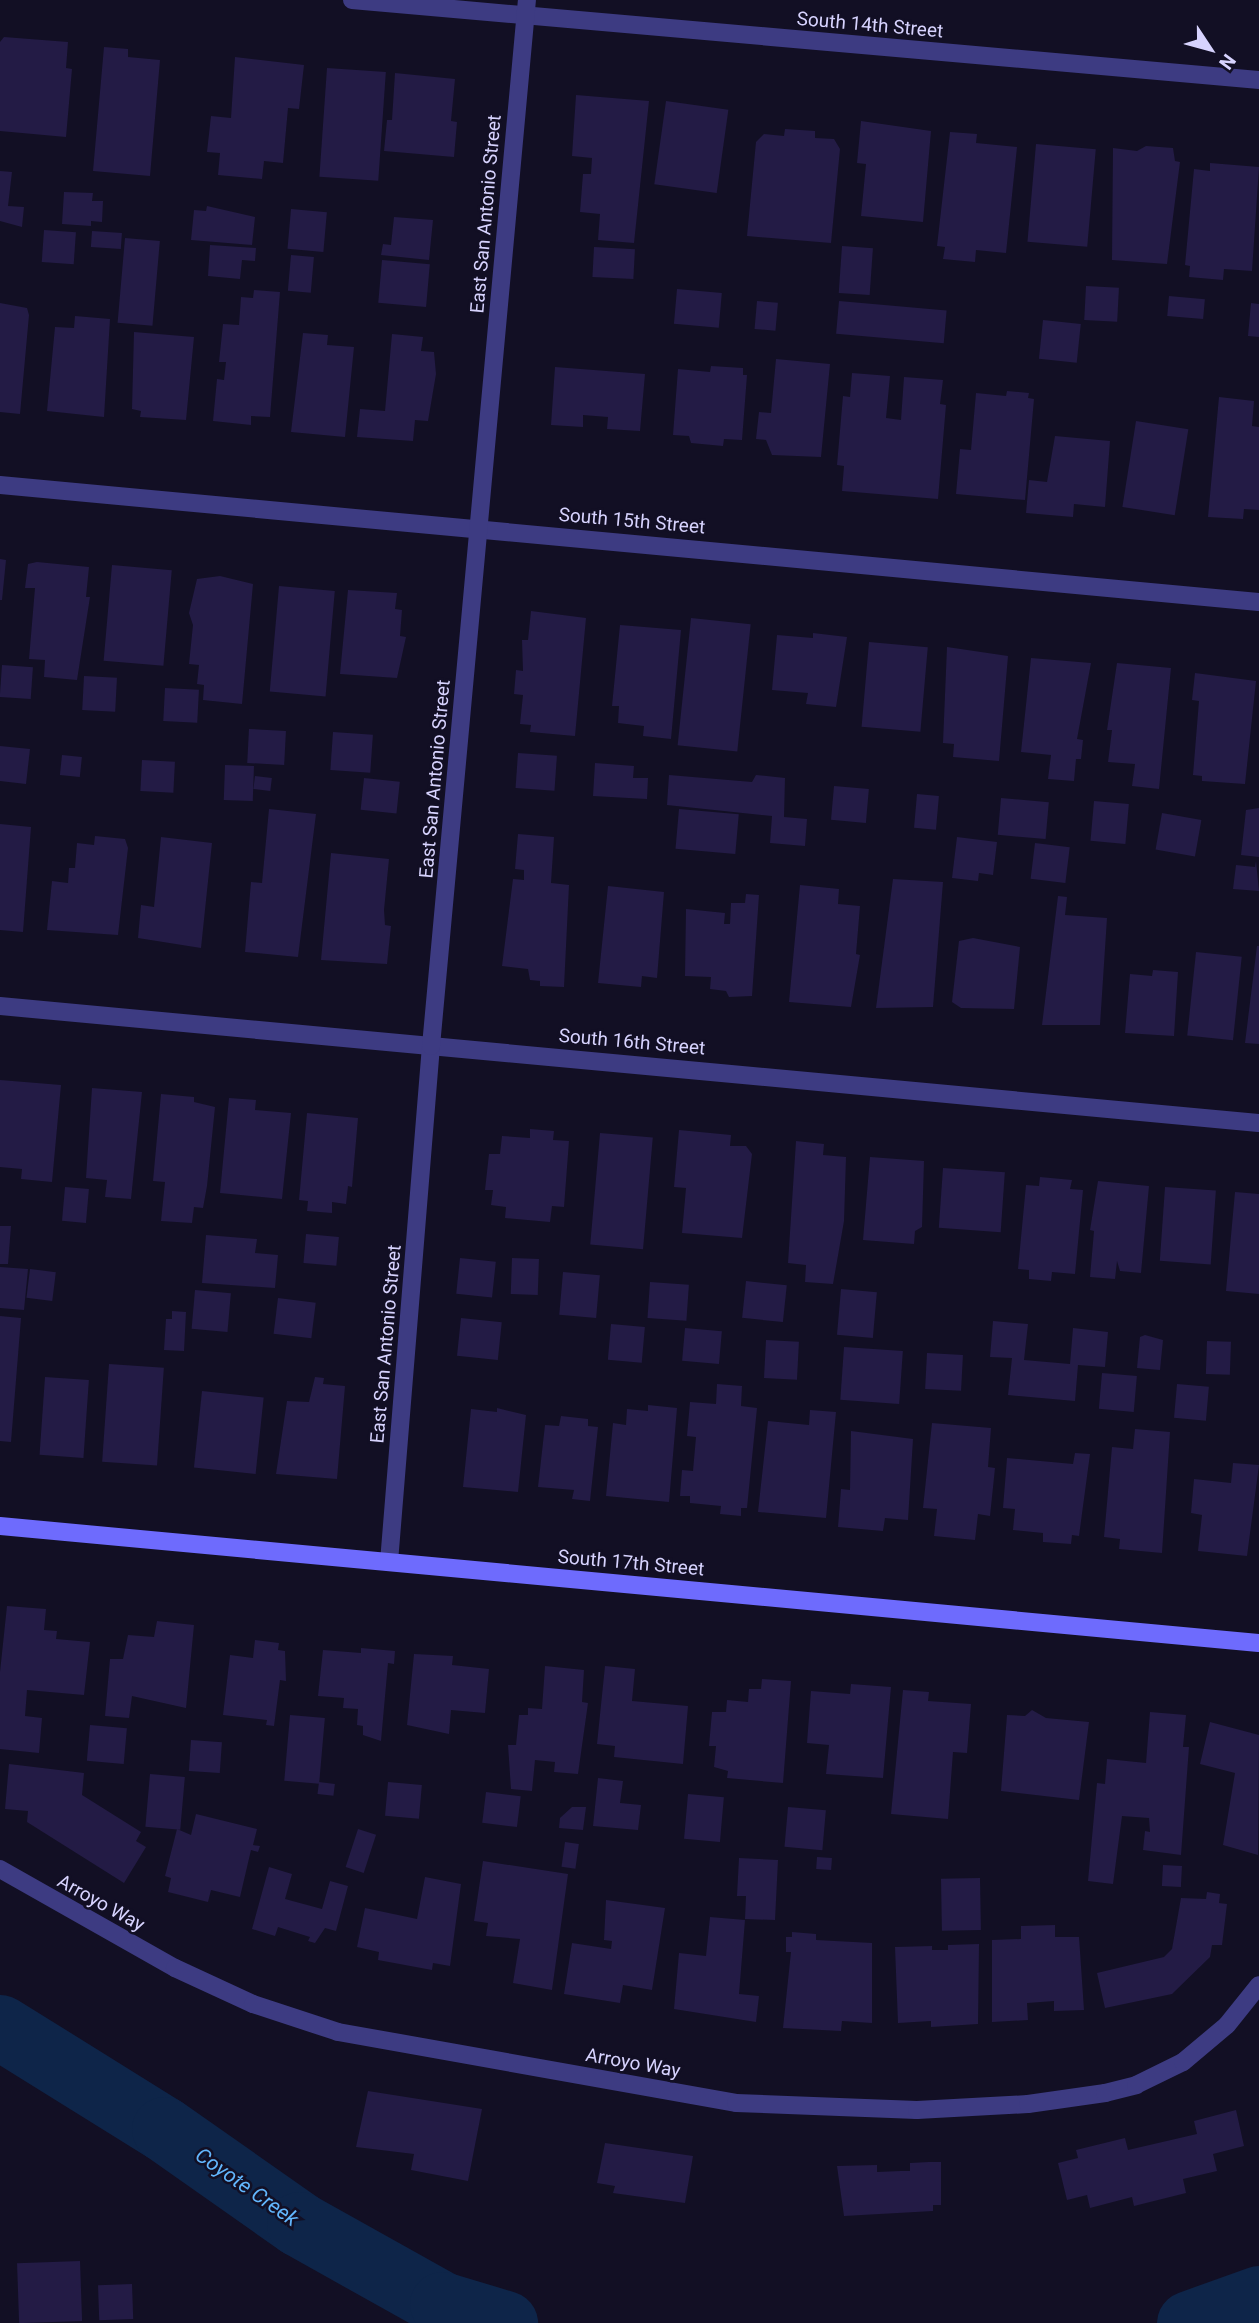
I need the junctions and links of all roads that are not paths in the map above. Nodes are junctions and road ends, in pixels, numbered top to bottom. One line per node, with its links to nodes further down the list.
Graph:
1 (352, 0): 2 (street, South 14th Street)
2 (526, 8): 3 (street, South 14th Street); 5 (street, East San Antonio Street)
3 (1259, 80)
4 (0, 485): 5 (street, South 15th Street)
5 (479, 528): 6 (street, South 15th Street); 8 (street, East San Antonio Street)
6 (1259, 602)
7 (0, 1006): 8 (street, South 16th Street)
8 (431, 1045): 9 (street, South 16th Street); 11 (street, East San Antonio Street)
9 (1259, 1123)
10 (0, 1525): 11 (street, South 17th Street)
11 (389, 1562): 12 (street, South 17th Street)
12 (1259, 1643)
13 (0, 1869): 14 (street, Arroyo Way)
14 (1259, 1985)

